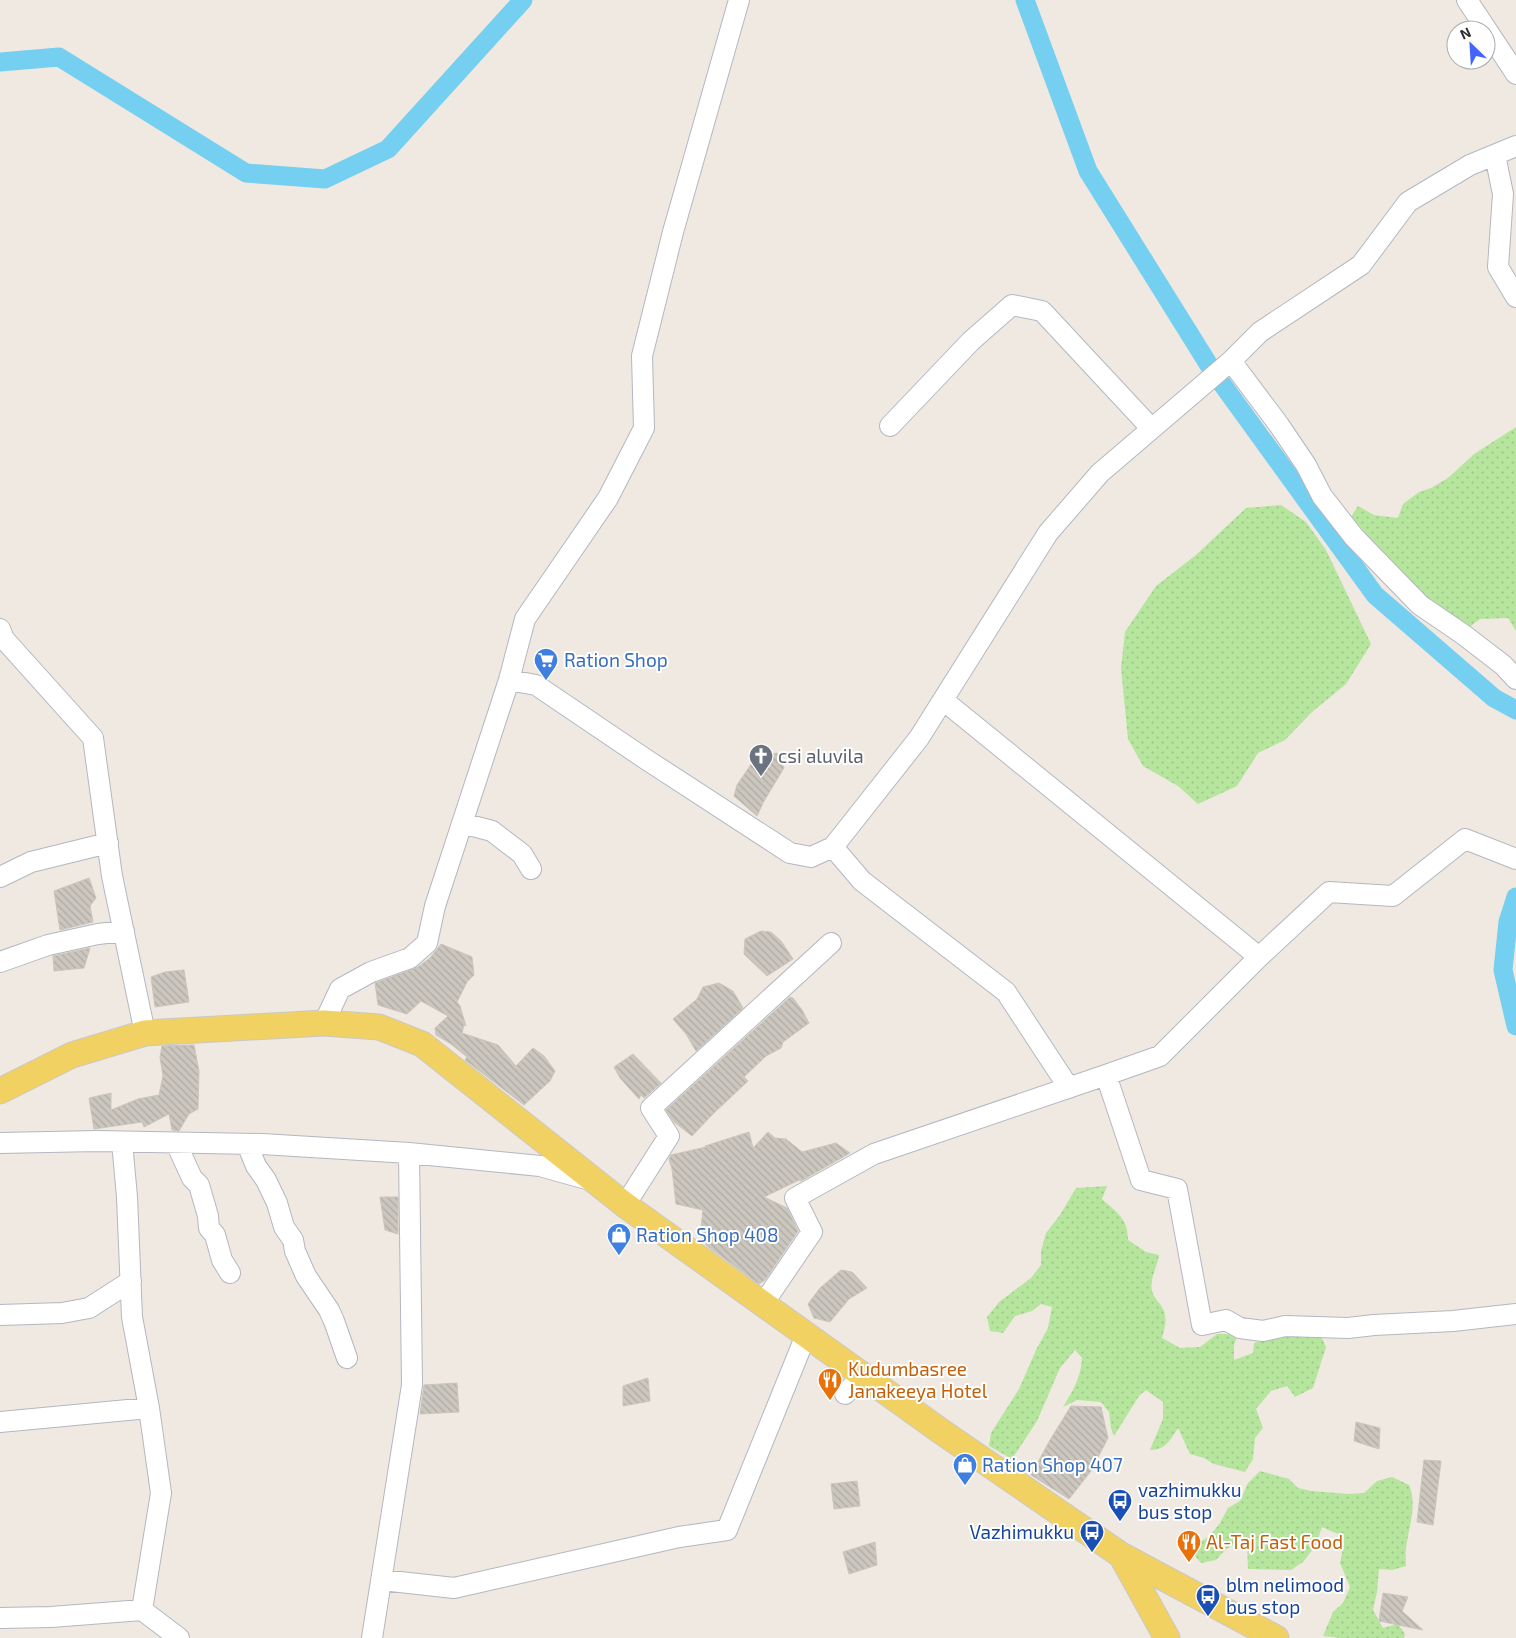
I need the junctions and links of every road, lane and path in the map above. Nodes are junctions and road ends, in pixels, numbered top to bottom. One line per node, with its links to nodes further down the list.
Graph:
1 (739, 0): 12 (street)
2 (1467, 0): 3 (street)
3 (1516, 74)
4 (1516, 146): 5 (street)
5 (1495, 155): 6 (street); 7 (street)
6 (1516, 297)
7 (1231, 361): 9 (street); 11 (street)
8 (890, 426): 9 (street)
9 (1151, 428): 13 (street)
10 (1, 636): 15 (street)
11 (1516, 679)
12 (509, 680): 14 (street); 16 (street)
13 (943, 700): 16 (street); 22 (street)
14 (462, 823): 18 (street); 24 (street)
15 (108, 843): 19 (street); 20 (street)
16 (833, 847): 27 (street)
17 (1508, 856): 22 (street)
18 (531, 869)
19 (0, 877)
20 (124, 931): 23 (street); 25 (street)
21 (831, 943): 35 (street)
22 (1260, 957): 26 (street)
23 (0, 962)
24 (324, 1023): 25 (main road); 34 (main road)
25 (145, 1033): 28 (main road)
26 (1106, 1075): 27 (street); 39 (street)
27 (1069, 1088): 38 (street)
28 (0, 1091)
29 (122, 1142): 30 (street); 31 (street); 37 (street)
30 (176, 1142): 32 (street); 36 (street)
31 (0, 1143)
32 (247, 1144): 33 (street); 42 (street)
33 (409, 1153): 34 (street); 48 (street)
34 (593, 1181): 35 (main road)
35 (625, 1205): 38 (main road)
36 (230, 1273)
37 (131, 1282): 40 (street); 45 (street)
38 (763, 1304): 41 (main road)
39 (1516, 1314)
40 (0, 1315)
41 (806, 1335): 43 (main road); 48 (street)
42 (347, 1358)
43 (863, 1375): 44 (street); 47 (main road)
44 (845, 1394)
45 (149, 1408): 46 (street); 49 (street)
46 (0, 1422)
47 (1121, 1555): 53 (main road); 54 (main road)
48 (382, 1580): 52 (street)
49 (142, 1610): 50 (street); 51 (street)
50 (0, 1618)
51 (179, 1638)
52 (372, 1638)
53 (1167, 1638)
54 (1276, 1638)

